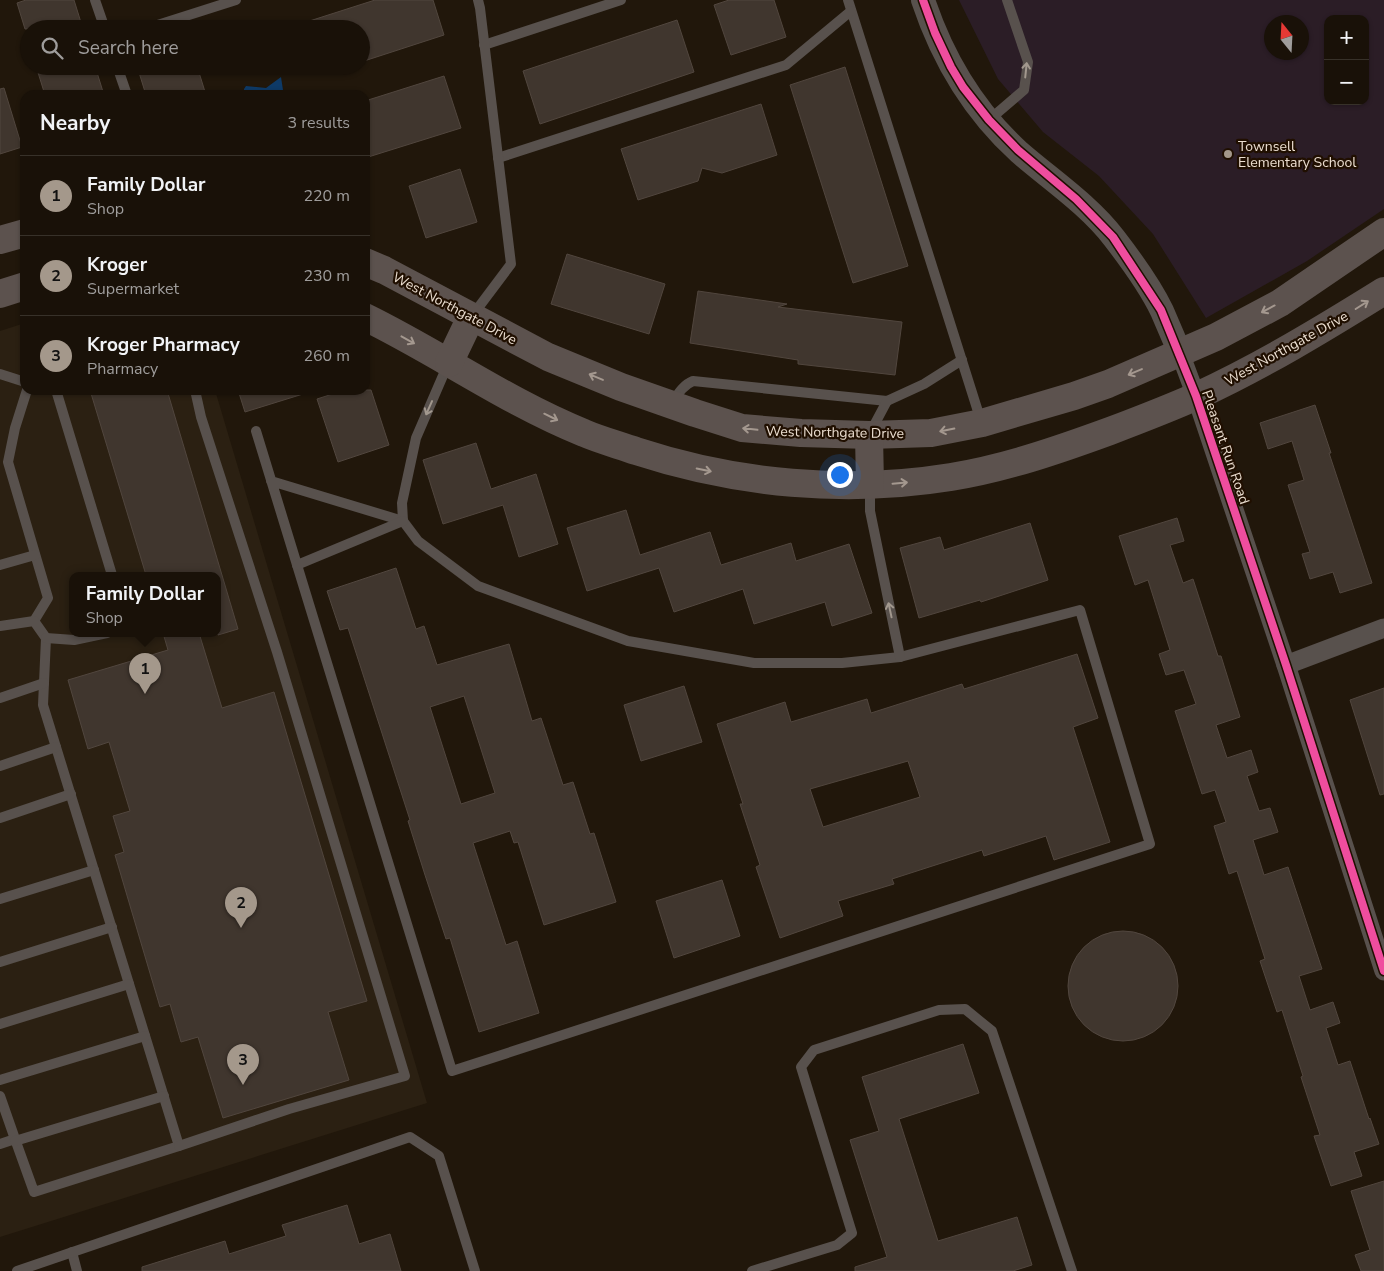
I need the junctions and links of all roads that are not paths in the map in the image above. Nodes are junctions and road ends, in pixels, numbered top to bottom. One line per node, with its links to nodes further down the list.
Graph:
1 (95, 0): 9 (lane)
2 (236, 0): 10 (lane)
3 (478, 0): 11 (lane)
4 (621, 0): 11 (lane)
5 (848, 0): 8 (lane)
6 (923, 0): 14 (street, Pleasant Run Road)
7 (1007, 0): 14 (lane, one-way to 7)
8 (852, 11): 15 (lane); 26 (lane)
9 (102, 20)
10 (173, 20)
11 (484, 45): 15 (lane)
12 (120, 75): 13 (lane)
13 (125, 90)
14 (989, 120): 25 (street, Pleasant Run Road)
15 (498, 158): 23 (lane)
16 (1384, 232): 25 (main road, West Northgate Drive, one-way to 25)
17 (20, 234): 18 (main road)
18 (0, 240)
19 (370, 264): 23 (main road, West Northgate Drive)
20 (20, 288): 22 (main road)
21 (1384, 291): 33 (main road, West Northgate Drive, one-way to 21)
22 (0, 294)
23 (472, 317): 27 (main road); 35 (main road, West Northgate Drive, one-way to 23)
24 (370, 320): 27 (main road, West Northgate Drive, one-way to 27)
25 (1180, 353): 33 (street, Pleasant Run Road); 36 (main road, West Northgate Drive, one-way to 36)
26 (962, 360): 34 (lane); 36 (lane)
27 (449, 364): 40 (main road, West Northgate Drive, one-way to 40); 41 (lane, one-way to 41)
28 (0, 374): 29 (lane)
29 (20, 380)
30 (25, 395): 42 (lane)
31 (58, 395): 45 (lane)
32 (196, 395): 72 (lane)
33 (1196, 396): 40 (main road, West Northgate Drive, one-way to 33); 52 (street, Pleasant Run Road)
34 (887, 401): 35 (lane); 38 (lane)
35 (671, 405): 38 (main road, West Northgate Drive, one-way to 35)
36 (982, 423): 38 (main road, West Northgate Drive, one-way to 38)
37 (256, 431): 39 (lane)
38 (869, 435): 40 (main road)
39 (271, 480): 41 (lane); 43 (lane)
40 (870, 485): 51 (lane, one-way to 40)
41 (403, 521): 43 (lane); 51 (lane)
42 (35, 555): 44 (lane); 46 (lane)
43 (297, 565): 51 (lane)
44 (0, 566)
45 (111, 572)
46 (34, 621): 47 (lane); 50 (lane)
47 (0, 626)
48 (1384, 628): 52 (street)
49 (88, 637): 50 (lane)
50 (46, 638): 53 (lane)
51 (900, 657)
52 (1286, 665): 63 (street, Pleasant Run Road)
53 (44, 683): 54 (lane); 55 (lane)
54 (0, 698)
55 (56, 748): 56 (lane); 57 (lane)
56 (0, 766)
57 (70, 794): 58 (lane); 59 (lane)
58 (0, 818)
59 (94, 870): 60 (lane); 61 (lane)
60 (0, 899)
61 (112, 928): 62 (lane); 64 (lane)
62 (0, 962)
63 (1384, 971)
64 (129, 984): 65 (lane); 66 (lane)
65 (0, 1024)
66 (145, 1036): 67 (lane); 69 (lane)
67 (0, 1080)
68 (0, 1096): 70 (lane)
69 (164, 1096): 70 (lane); 72 (lane)
70 (15, 1140): 71 (lane); 72 (lane)
71 (0, 1144)
72 (179, 1146)
73 (72, 1252): 74 (lane); 75 (lane); 76 (lane)
74 (17, 1271)
75 (77, 1271)
76 (475, 1271)
77 (752, 1271): 78 (lane)
78 (1072, 1271)

